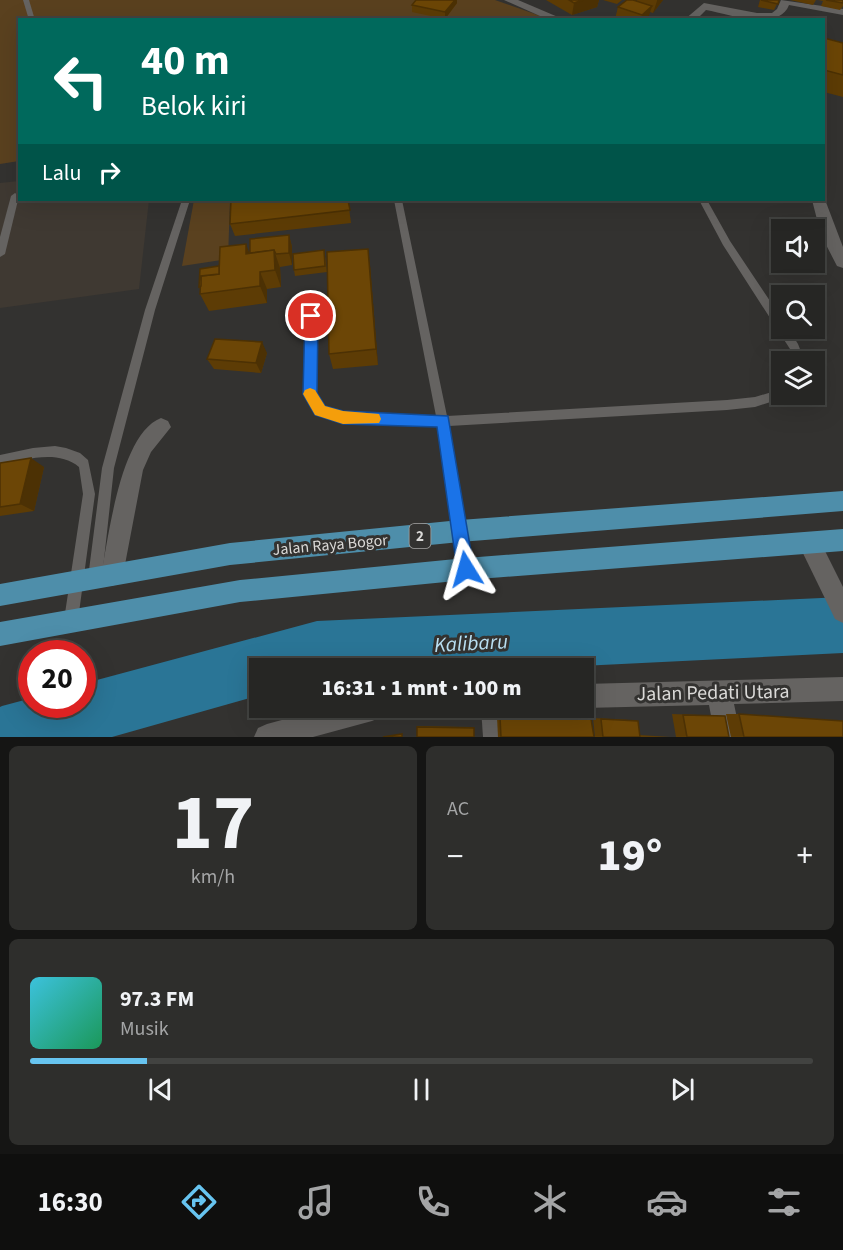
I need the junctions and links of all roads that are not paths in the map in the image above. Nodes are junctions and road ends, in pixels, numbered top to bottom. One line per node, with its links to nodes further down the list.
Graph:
1 (26, 0): 5 (lane)
2 (509, 0): 6 (street)
3 (787, 1): 4 (street); 7 (street)
4 (843, 12)
5 (31, 18)
6 (555, 18)
7 (691, 18)
8 (15, 196): 13 (lane)
9 (186, 201): 26 (lane)
10 (398, 201): 18 (lane)
11 (704, 201): 16 (lane)
12 (819, 201): 14 (street)
13 (0, 254)
14 (843, 262)
15 (312, 297): 18 (lane)
16 (771, 311)
17 (771, 397): 18 (lane)
18 (443, 420): 22 (lane)
19 (161, 427): 26 (street)
20 (0, 460): 26 (lane)
21 (843, 501): 22 (highway, Jalan Raya Bogor / 2)
22 (460, 531): 25 (lane); 26 (highway, Jalan Raya Bogor / 2)
23 (843, 540): 24 (highway, 2)
24 (809, 543): 25 (highway, 2); 28 (street)
25 (466, 569): 29 (highway, 2)
26 (95, 578): 27 (highway, Jalan Raya Bogor / 2); 29 (lane)
27 (0, 595)
28 (843, 611)
29 (71, 620): 30 (highway, 2)
30 (0, 634)
31 (843, 689): 32 (street, Jalan Pedati Utara)
32 (719, 693): 33 (street, Jalan Pedati Utara); 38 (street)
33 (594, 696)
34 (336, 718): 36 (street)
35 (495, 718): 37 (street)
36 (267, 737)
37 (496, 737)
38 (728, 737)

